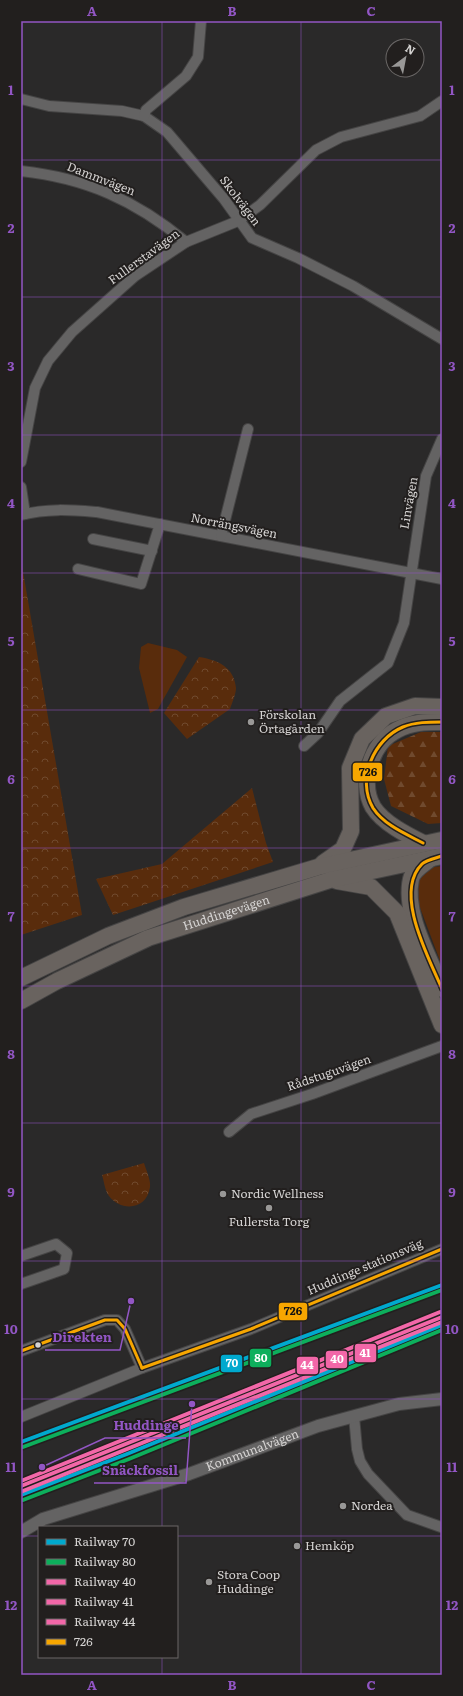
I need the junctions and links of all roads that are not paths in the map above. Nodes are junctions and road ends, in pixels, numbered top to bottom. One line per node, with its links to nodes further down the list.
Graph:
1 (202, 21): 4 (street)
2 (21, 99): 4 (street, Skolvägen)
3 (442, 101): 6 (street, Fullerstavägen)
4 (144, 116): 6 (street, Skolvägen)
5 (21, 171): 7 (street, Dammvägen)
6 (238, 221): 7 (street, Fullerstavägen); 8 (street, Skolvägen)
7 (186, 242): 11 (street, Fullerstavägen)
8 (442, 339)
9 (248, 429): 15 (street)
10 (442, 439): 19 (street, Linvägen)
11 (21, 462)
12 (21, 487): 13 (street)
13 (23, 514): 14 (street, Norrängsvägen)
14 (160, 524): 15 (street, Norrängsvägen); 17 (street)
15 (221, 536): 19 (street, Norrängsvägen)
16 (94, 538): 17 (street)
17 (152, 551): 18 (street)
18 (78, 569)
19 (410, 573): 20 (street, Norrängsvägen); 23 (street, Linvägen)
20 (442, 579)
21 (442, 707): 27 (main road)
22 (442, 722): 25 (main road)
23 (304, 746)
24 (442, 840): 25 (main road, Huddingevägen)
25 (423, 843): 27 (main road, Huddingevägen)
26 (437, 857): 28 (main road, Huddingevägen); 30 (main road)
27 (318, 867): 29 (main road, Huddingevägen)
28 (330, 880): 31 (main road, Huddingevägen); 32 (main road)
29 (21, 978)
30 (440, 982)
31 (21, 1001)
32 (442, 1025)
33 (442, 1046): 34 (street, Rådstuguvägen)
34 (229, 1132)
35 (442, 1249): 39 (street, Huddinge stationsväg)
36 (21, 1256): 37 (street)
37 (21, 1284)
38 (21, 1351): 39 (street)
39 (142, 1368): 42 (street, Huddinge stationsväg)
40 (442, 1399): 41 (street, Kommunalvägen)
41 (354, 1416): 43 (street); 44 (street, Kommunalvägen)
42 (21, 1417)
43 (441, 1527)
44 (21, 1532)

